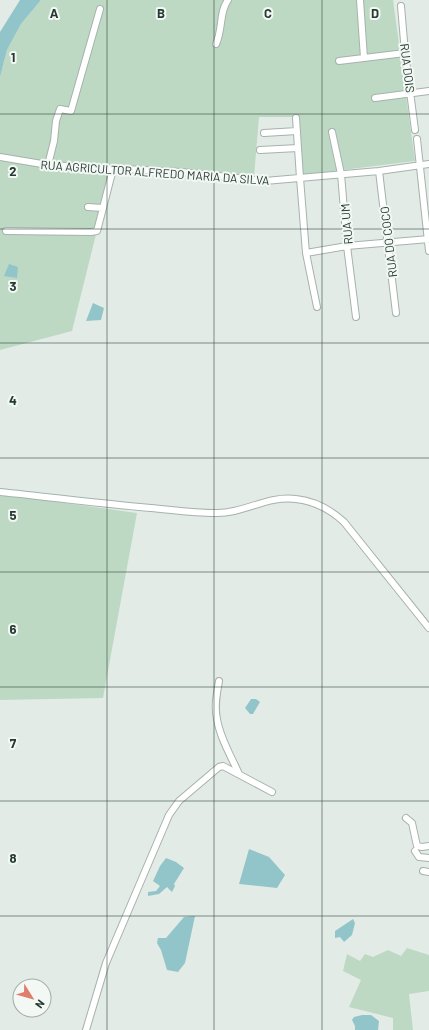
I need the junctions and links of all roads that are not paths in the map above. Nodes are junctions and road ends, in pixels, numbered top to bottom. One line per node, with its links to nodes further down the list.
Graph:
1 (228, 0): 5 (street)
2 (360, 0): 7 (street)
3 (402, 6): 6 (street, RUA DOIS)
4 (100, 9): 22 (street)
5 (216, 44)
6 (405, 53): 7 (street); 10 (street, RUA DOIS)
7 (364, 58): 8 (street)
8 (339, 61)
9 (429, 91): 10 (street)
10 (411, 93): 11 (street); 13 (street, RUA DOIS)
11 (375, 98)
12 (296, 118): 14 (street)
13 (415, 130)
14 (297, 131): 16 (street); 18 (street)
15 (332, 132): 26 (street, RUA UM)
16 (264, 133)
17 (416, 139): 23 (street)
18 (298, 148): 19 (street); 27 (street)
19 (260, 150)
20 (0, 157): 22 (street, RUA AGRICULTOR ALFREDO MARIA DA SILVA)
21 (429, 164): 23 (street, RUA AGRICULTOR ALFREDO MARIA DA SILVA)
22 (48, 165): 24 (street, RUA AGRICULTOR ALFREDO MARIA DA SILVA)
23 (419, 166): 25 (street, RUA AGRICULTOR ALFREDO MARIA DA SILVA); 31 (street)
24 (112, 169): 27 (street, RUA AGRICULTOR ALFREDO MARIA DA SILVA); 29 (street)
25 (379, 171): 26 (street, RUA AGRICULTOR ALFREDO MARIA DA SILVA); 32 (street, RUA DO COCO)
26 (341, 174): 27 (street, RUA AGRICULTOR ALFREDO MARIA DA SILVA); 33 (street, RUA UM)
27 (300, 178): 35 (street)
28 (88, 207): 29 (street)
29 (103, 208): 30 (street)
30 (6, 231)
31 (428, 239): 32 (street); 34 (street)
32 (388, 243): 33 (street); 37 (street, RUA DO COCO)
33 (347, 246): 35 (street); 38 (street, RUA UM)
34 (429, 251)
35 (306, 253): 36 (street)
36 (317, 307)
37 (396, 313)
38 (356, 317)
39 (0, 492): 40 (street)
40 (429, 628)
41 (219, 681): 42 (street)
42 (239, 774): 43 (street); 48 (street)
43 (272, 792)
44 (406, 818): 45 (street)
45 (429, 846)
46 (415, 851): 47 (street)
47 (429, 858)
48 (86, 1030)

